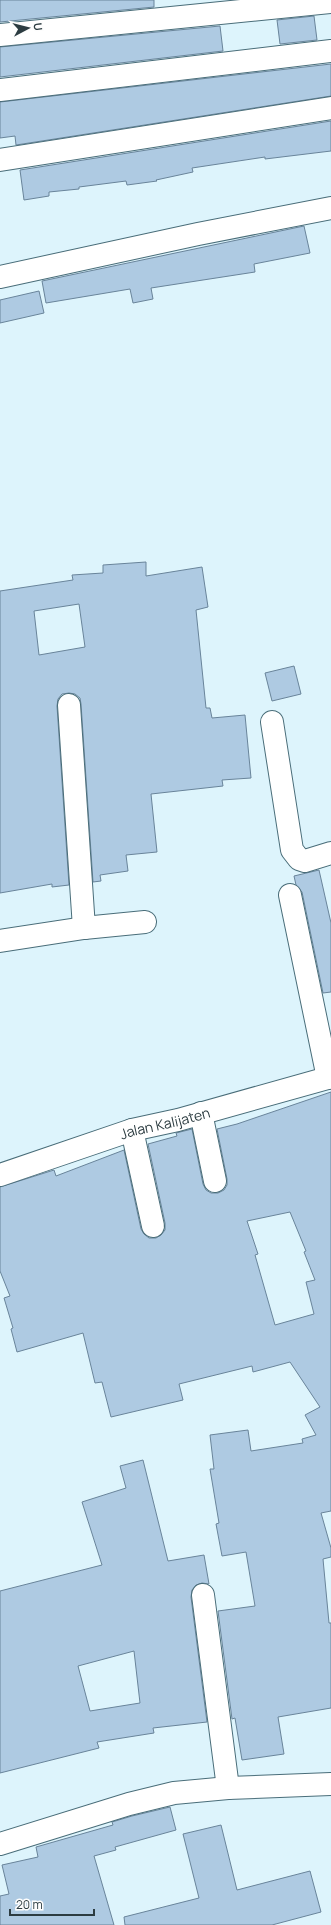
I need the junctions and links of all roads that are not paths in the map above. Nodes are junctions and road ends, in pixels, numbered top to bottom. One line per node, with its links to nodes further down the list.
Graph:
1 (331, 2): 2 (street)
2 (0, 35)
3 (331, 51): 4 (street)
4 (0, 90)
5 (331, 108): 6 (street)
6 (0, 160)
7 (331, 208): 8 (street)
8 (0, 277)
9 (70, 705): 14 (street)
10 (272, 722): 11 (street)
11 (331, 853)
12 (290, 895): 16 (street)
13 (145, 922): 14 (street)
14 (84, 928): 15 (street)
15 (0, 941)
16 (330, 1077): 17 (street, Jalan Kalijaten)
17 (201, 1113): 18 (street, Jalan Kalijaten); 20 (street)
18 (132, 1130): 19 (street, Jalan Kalijaten); 21 (street)
19 (0, 1175)
20 (215, 1182)
21 (153, 1226)
22 (203, 1595): 24 (street)
23 (331, 1784): 24 (street)
24 (228, 1788): 25 (street)
25 (0, 1844)

